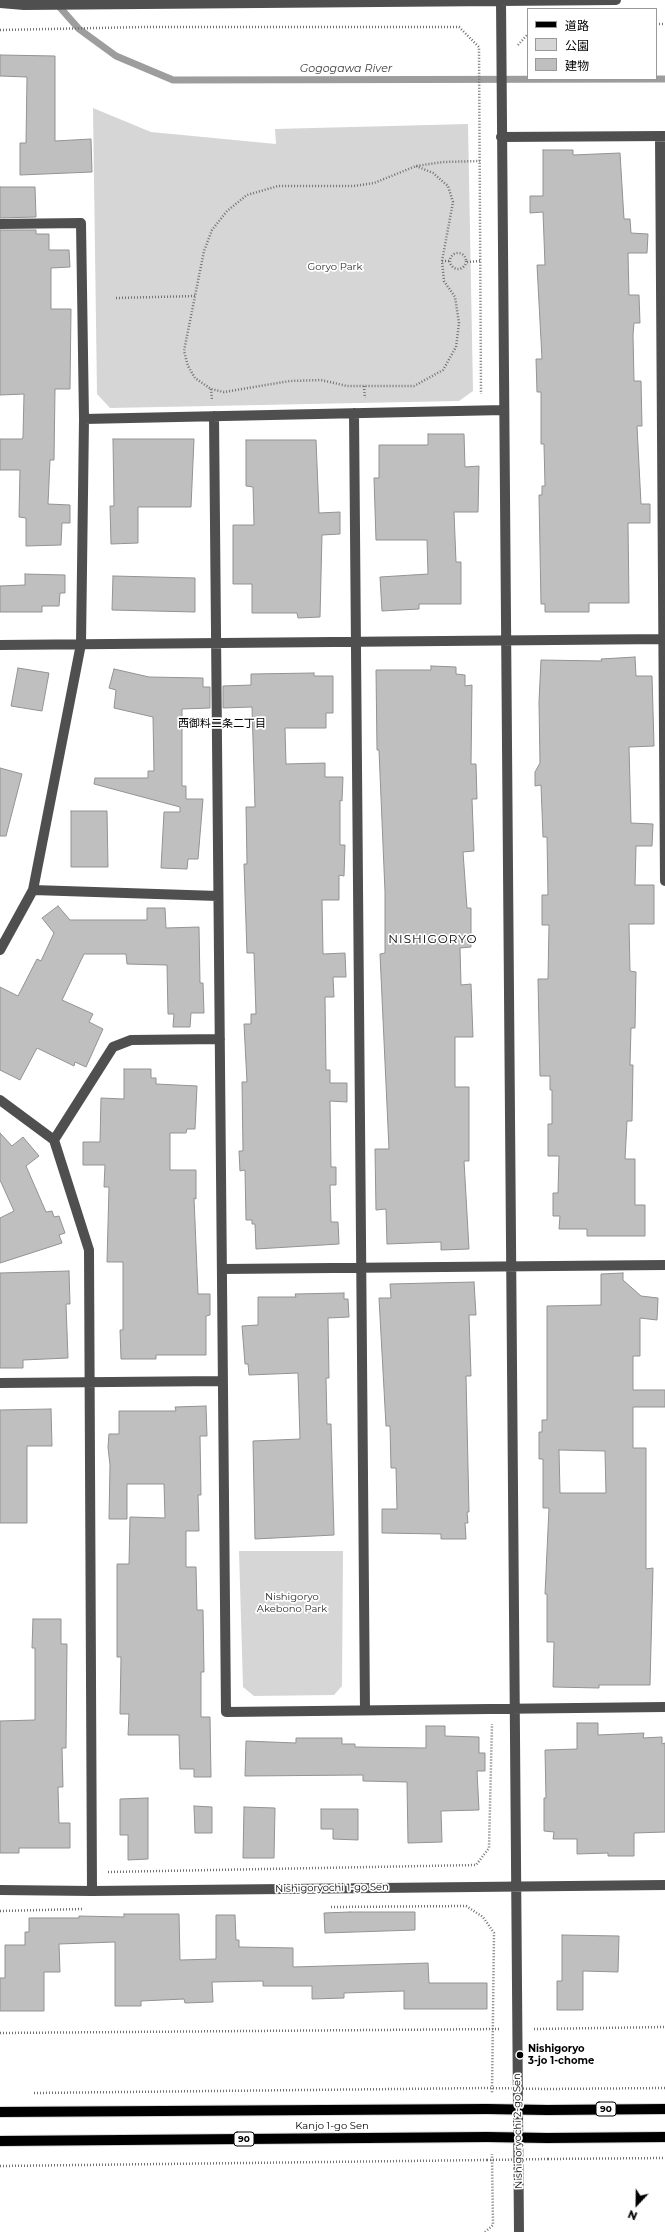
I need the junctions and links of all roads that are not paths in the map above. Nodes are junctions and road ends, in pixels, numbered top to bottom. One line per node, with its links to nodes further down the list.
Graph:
1 (500, 0): 2 (street); 3 (street); 5 (street, Nishigoryochi 2-go Sen)
2 (616, 0)
3 (0, 3)
4 (662, 136): 5 (street); 11 (street)
5 (501, 137): 7 (street, Nishigoryochi 2-go Sen)
6 (0, 224): 10 (street)
7 (504, 410): 8 (street); 12 (street, Nishigoryochi 2-go Sen)
8 (354, 413): 9 (street); 13 (street)
9 (214, 416): 10 (street); 14 (street)
10 (84, 419): 15 (street)
11 (664, 639): 12 (street); 17 (street)
12 (505, 640): 13 (street); 25 (street, Nishigoryochi 2-go Sen)
13 (356, 641): 14 (street); 26 (street)
14 (216, 642): 15 (street); 19 (street)
15 (81, 644): 16 (street); 18 (street)
16 (0, 645)
17 (665, 881)
18 (33, 890): 19 (street); 20 (street)
19 (218, 896): 21 (street)
20 (0, 950)
21 (220, 1039): 23 (street); 27 (street)
22 (0, 1100): 23 (street)
23 (54, 1140): 30 (street)
24 (665, 1265): 25 (street)
25 (510, 1267): 26 (street); 32 (street, Nishigoryochi 2-go Sen)
26 (362, 1268): 27 (street); 33 (street)
27 (222, 1269): 28 (street)
28 (223, 1381): 30 (street); 33 (street)
29 (0, 1383): 30 (street)
30 (89, 1384): 37 (street)
31 (665, 1707): 32 (street)
32 (514, 1709): 33 (street); 35 (street, Nishigoryochi 2-go Sen)
33 (365, 1710)
34 (665, 1884): 35 (street, Nishigoryochi 1-go Sen)
35 (515, 1885): 37 (street, Nishigoryochi 1-go Sen); 42 (street, Nishigoryochi 2-go Sen)
36 (0, 1890): 37 (street, Nishigoryochi 1-go Sen)
37 (92, 1891)
38 (665, 2108): 39 (main road, Kanjo 1-go Sen / 90, bridge)
39 (0, 2112)
40 (665, 2136): 41 (main road, Kanjo 1-go Sen / 90, bridge)
41 (0, 2141)
42 (519, 2232)

